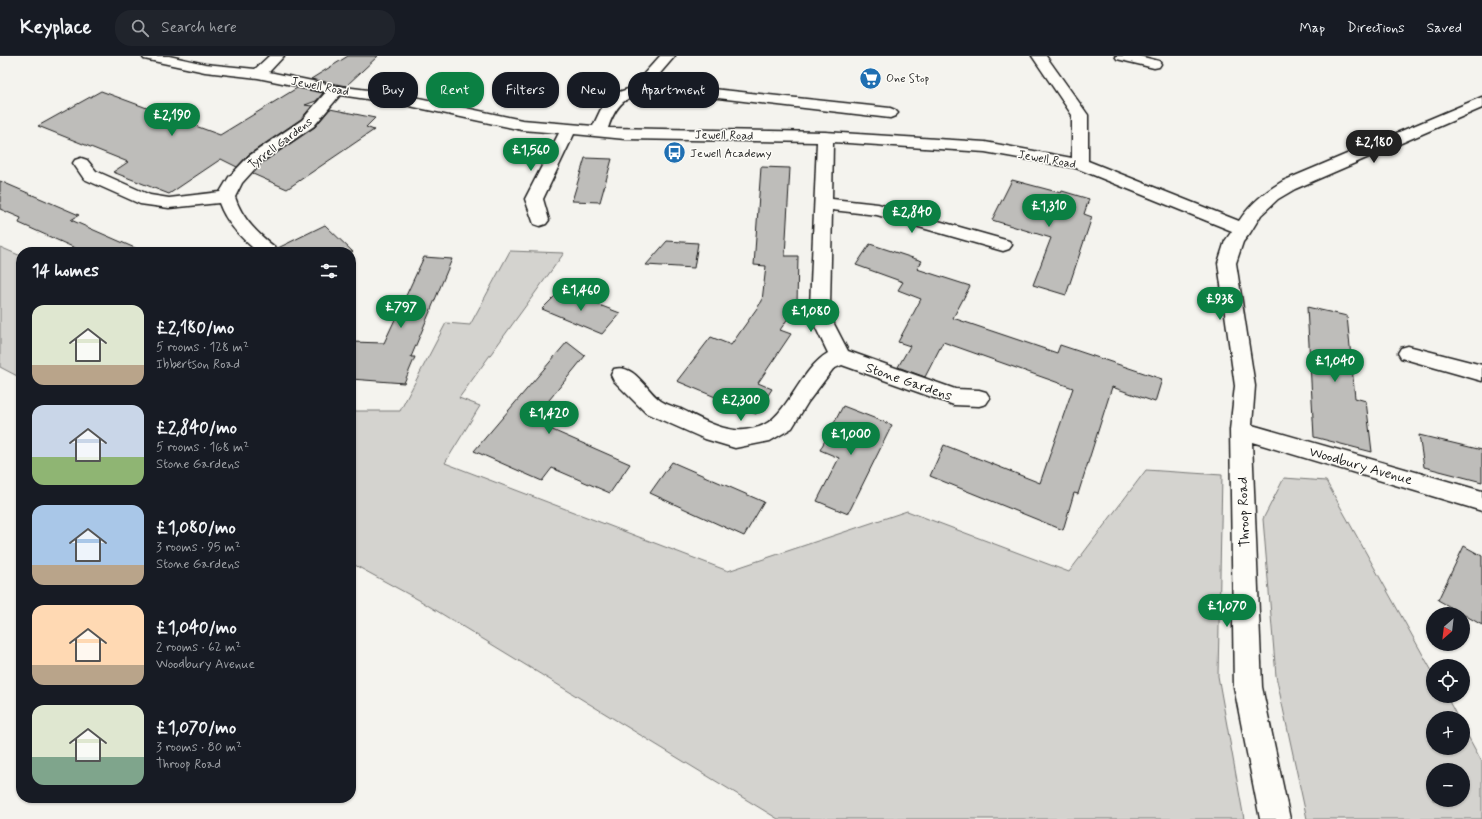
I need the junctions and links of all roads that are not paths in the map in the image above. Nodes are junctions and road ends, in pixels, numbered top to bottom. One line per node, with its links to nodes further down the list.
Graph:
1 (149, 56): 8 (street, Jewell Road)
2 (277, 56): 8 (street)
3 (668, 56): 7 (street)
4 (1039, 56): 18 (street)
5 (1122, 56): 6 (street)
6 (1154, 64)
7 (653, 72)
8 (258, 74): 9 (street, Jewell Road)
9 (336, 90): 14 (street, Jewell Road); 19 (street, Tyrrell Gardens)
10 (628, 93): 15 (street)
11 (719, 94): 13 (street)
12 (1482, 102): 22 (street, Throop Road)
13 (890, 113)
14 (568, 130): 15 (street, Jewell Road); 21 (street)
15 (599, 132): 16 (street, Jewell Road)
16 (825, 137): 18 (street, Jewell Road); 20 (street)
17 (81, 163): 19 (street)
18 (1080, 164): 22 (street, Jewell Road)
19 (226, 197): 24 (street)
20 (824, 204): 23 (street); 26 (street)
21 (540, 220)
22 (1244, 229): 30 (street, Throop Road)
23 (1003, 245)
24 (264, 247)
25 (1408, 353): 27 (street)
26 (840, 356): 28 (street); 29 (street, Stone Gardens)
27 (1482, 373)
28 (622, 375)
29 (979, 398)
30 (1241, 430): 31 (street, Woodbury Avenue); 32 (street, Throop Road)
31 (1482, 501)
32 (1275, 819)

